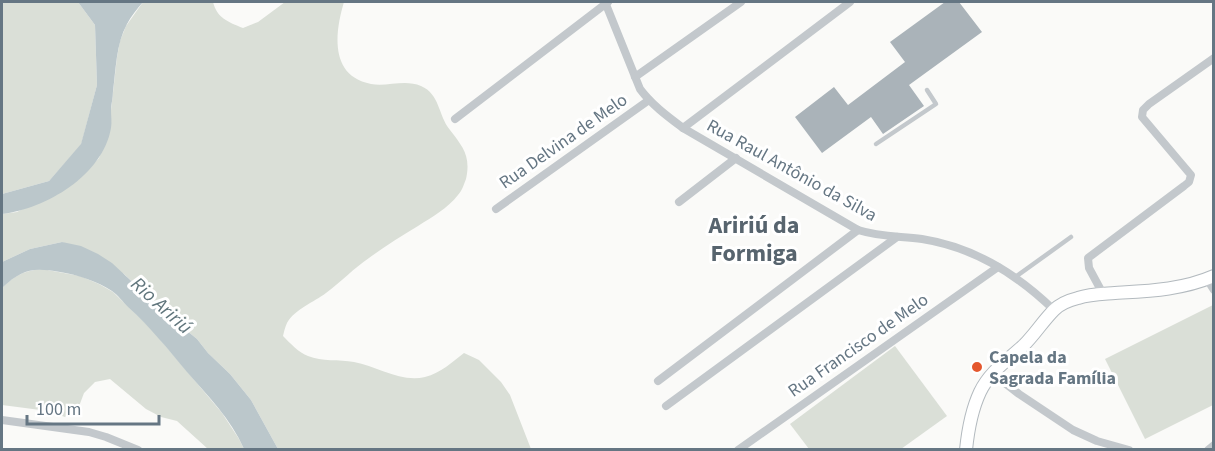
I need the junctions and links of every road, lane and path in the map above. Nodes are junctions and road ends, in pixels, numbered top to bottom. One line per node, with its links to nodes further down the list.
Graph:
1 (606, 2): 5 (street, Rua Raul Antônio da Silva); 8 (street)
2 (741, 2): 5 (street)
3 (850, 2): 9 (street)
4 (1214, 58): 21 (street)
5 (635, 76): 7 (street, Rua Raul Antônio da Silva)
6 (927, 90): 10 (lane)
7 (649, 100): 9 (street, Rua Raul Antônio da Silva); 13 (street, Rua Delvina de Melo)
8 (455, 119)
9 (683, 128): 11 (street, Rua Raul Antônio da Silva)
10 (876, 144)
11 (736, 158): 12 (street); 14 (street, Rua Raul Antônio da Silva)
12 (679, 201)
13 (496, 209)
14 (858, 230): 15 (street, Rua Raul Antônio da Silva); 24 (street)
15 (897, 237): 17 (street, Rua Raul Antônio da Silva); 25 (street)
16 (1071, 237): 19 (lane)
17 (998, 267): 19 (street, Rua Raul Antônio da Silva); 29 (street, Rua Francisco de Melo)
18 (1210, 277): 20 (street); 21 (street)
19 (1014, 278): 22 (street, Rua Raul Antônio da Silva)
20 (1214, 290)
21 (1102, 294): 22 (street)
22 (1054, 310): 23 (street)
23 (992, 373): 30 (street); 31 (street)
24 (658, 381)
25 (666, 406)
26 (2, 420): 28 (street)
27 (1214, 446): 32 (street)
28 (138, 450)
29 (738, 450)
30 (966, 450)
31 (1129, 450)
32 (1208, 450)

